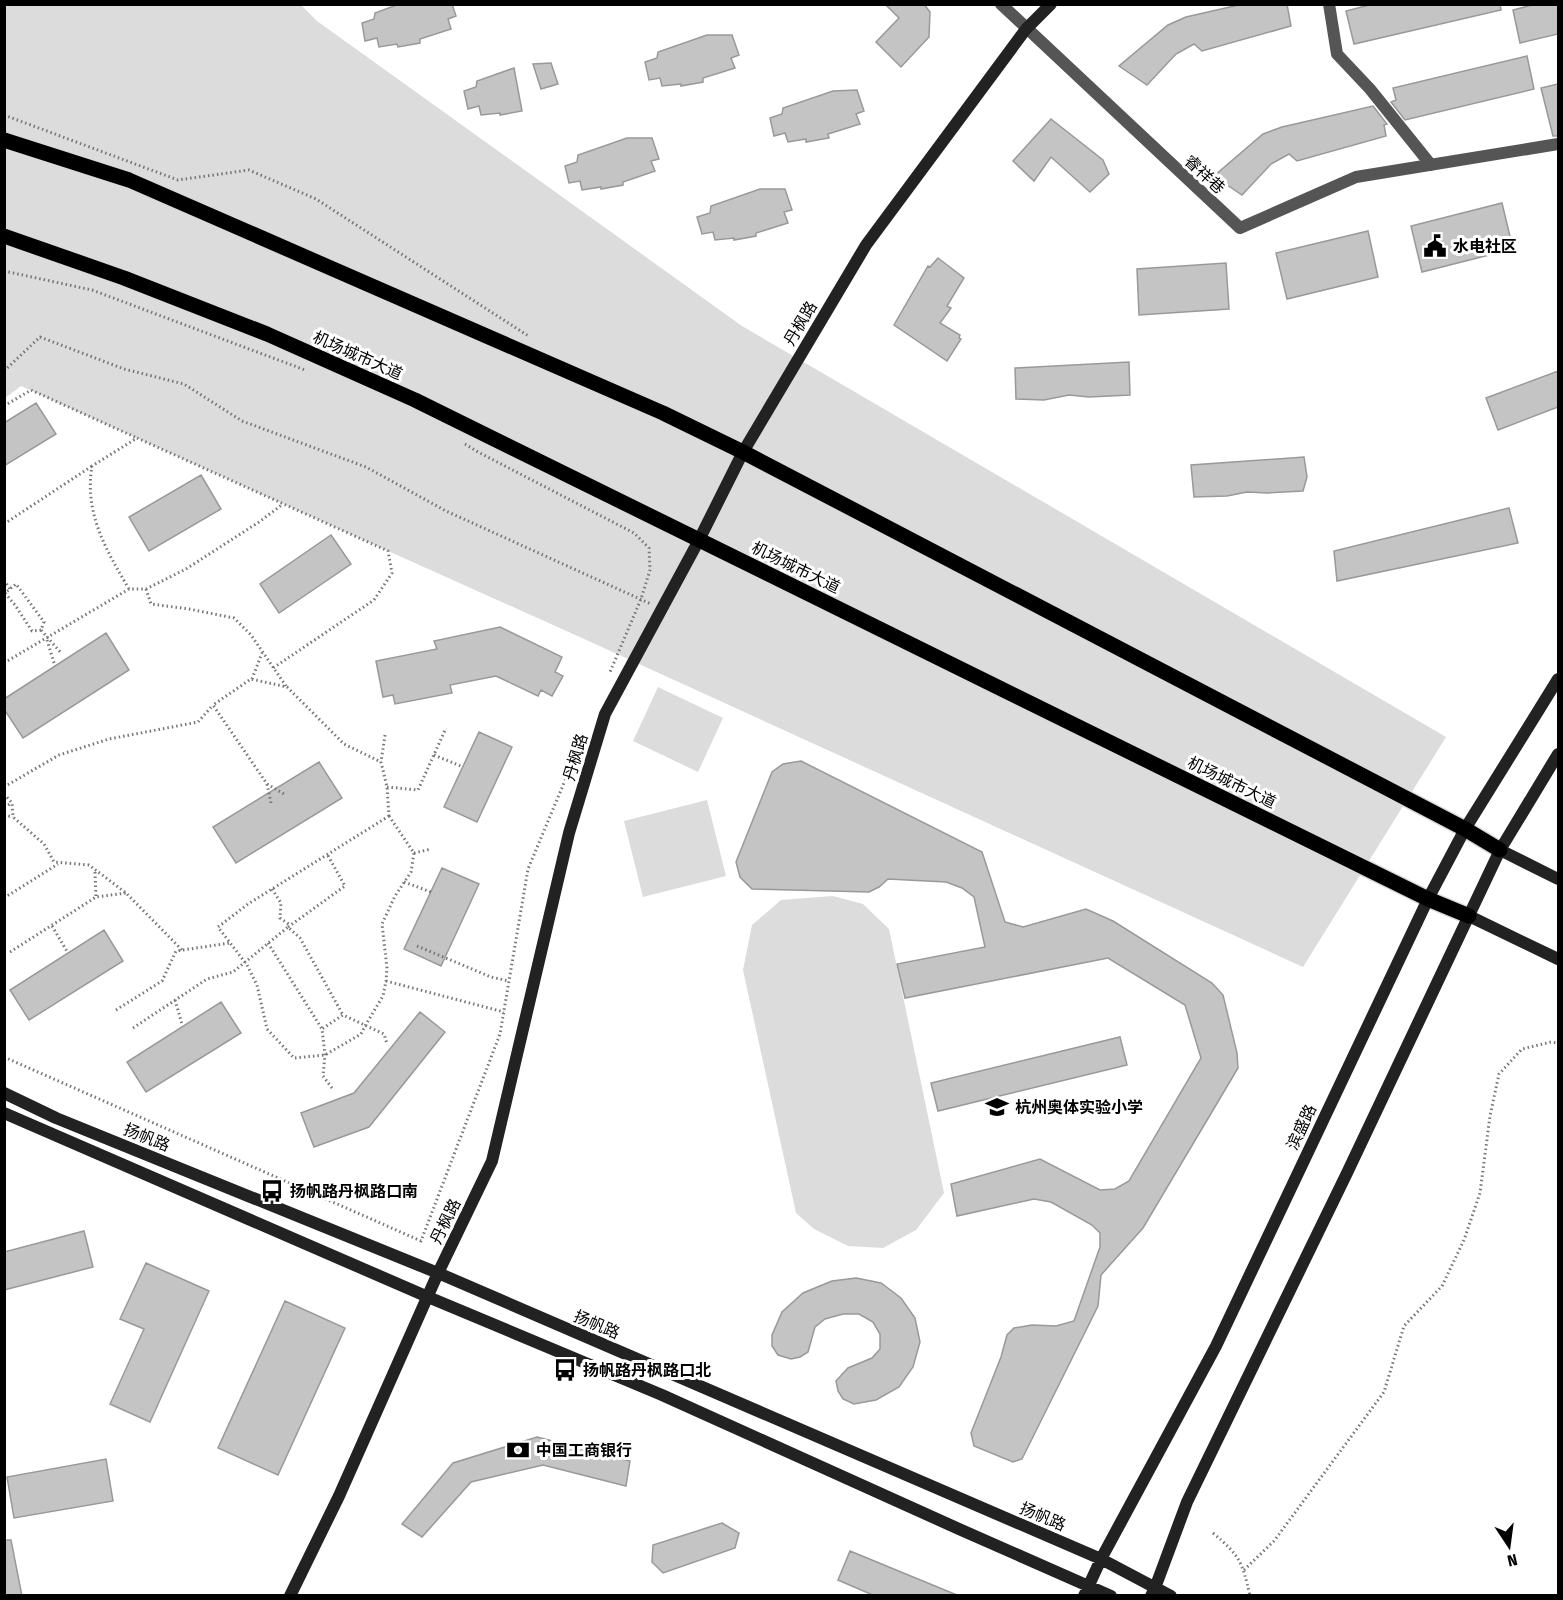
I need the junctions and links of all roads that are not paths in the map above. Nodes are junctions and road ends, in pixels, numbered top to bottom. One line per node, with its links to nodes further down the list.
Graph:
1 (1001, 4): 4 (street, 睿祥巷)
2 (1051, 4): 4 (main road, 丹枫路)
3 (1329, 4): 7 (street)
4 (1026, 29): 7 (street, 睿祥巷); 9 (main road, 丹枫路)
5 (4, 140): 9 (main road)
6 (1558, 144): 7 (street)
7 (1431, 165)
8 (4, 236): 10 (main road, 机场城市大道)
9 (744, 452): 10 (main road, 丹枫路); 13 (main road)
10 (699, 540): 16 (main road, 机场城市大道); 21 (main road, 丹枫路)
11 (1558, 679): 13 (main road, 滨盛路)
12 (1558, 754): 14 (main road)
13 (1465, 829): 14 (main road); 16 (main road, 滨盛路)
14 (1500, 850): 15 (main road); 17 (main road)
15 (1558, 879)
16 (1428, 899): 17 (main road, 机场城市大道); 23 (main road, 滨盛路)
17 (1469, 916): 18 (main road, 机场城市大道); 25 (main road)
18 (1558, 959)
19 (4, 1093): 21 (main road, 扬帆路)
20 (4, 1113): 22 (main road)
21 (438, 1273): 22 (main road, 丹枫路); 23 (main road, 扬帆路)
22 (428, 1297): 24 (main road); 26 (main road, 丹枫路)
23 (1101, 1559): 24 (main road, 滨盛路); 25 (main road, 扬帆路)
24 (1087, 1591): 27 (main road)
25 (1153, 1592): 28 (main road, 扬帆路)
26 (290, 1596)
27 (1111, 1596)
28 (1171, 1596)

